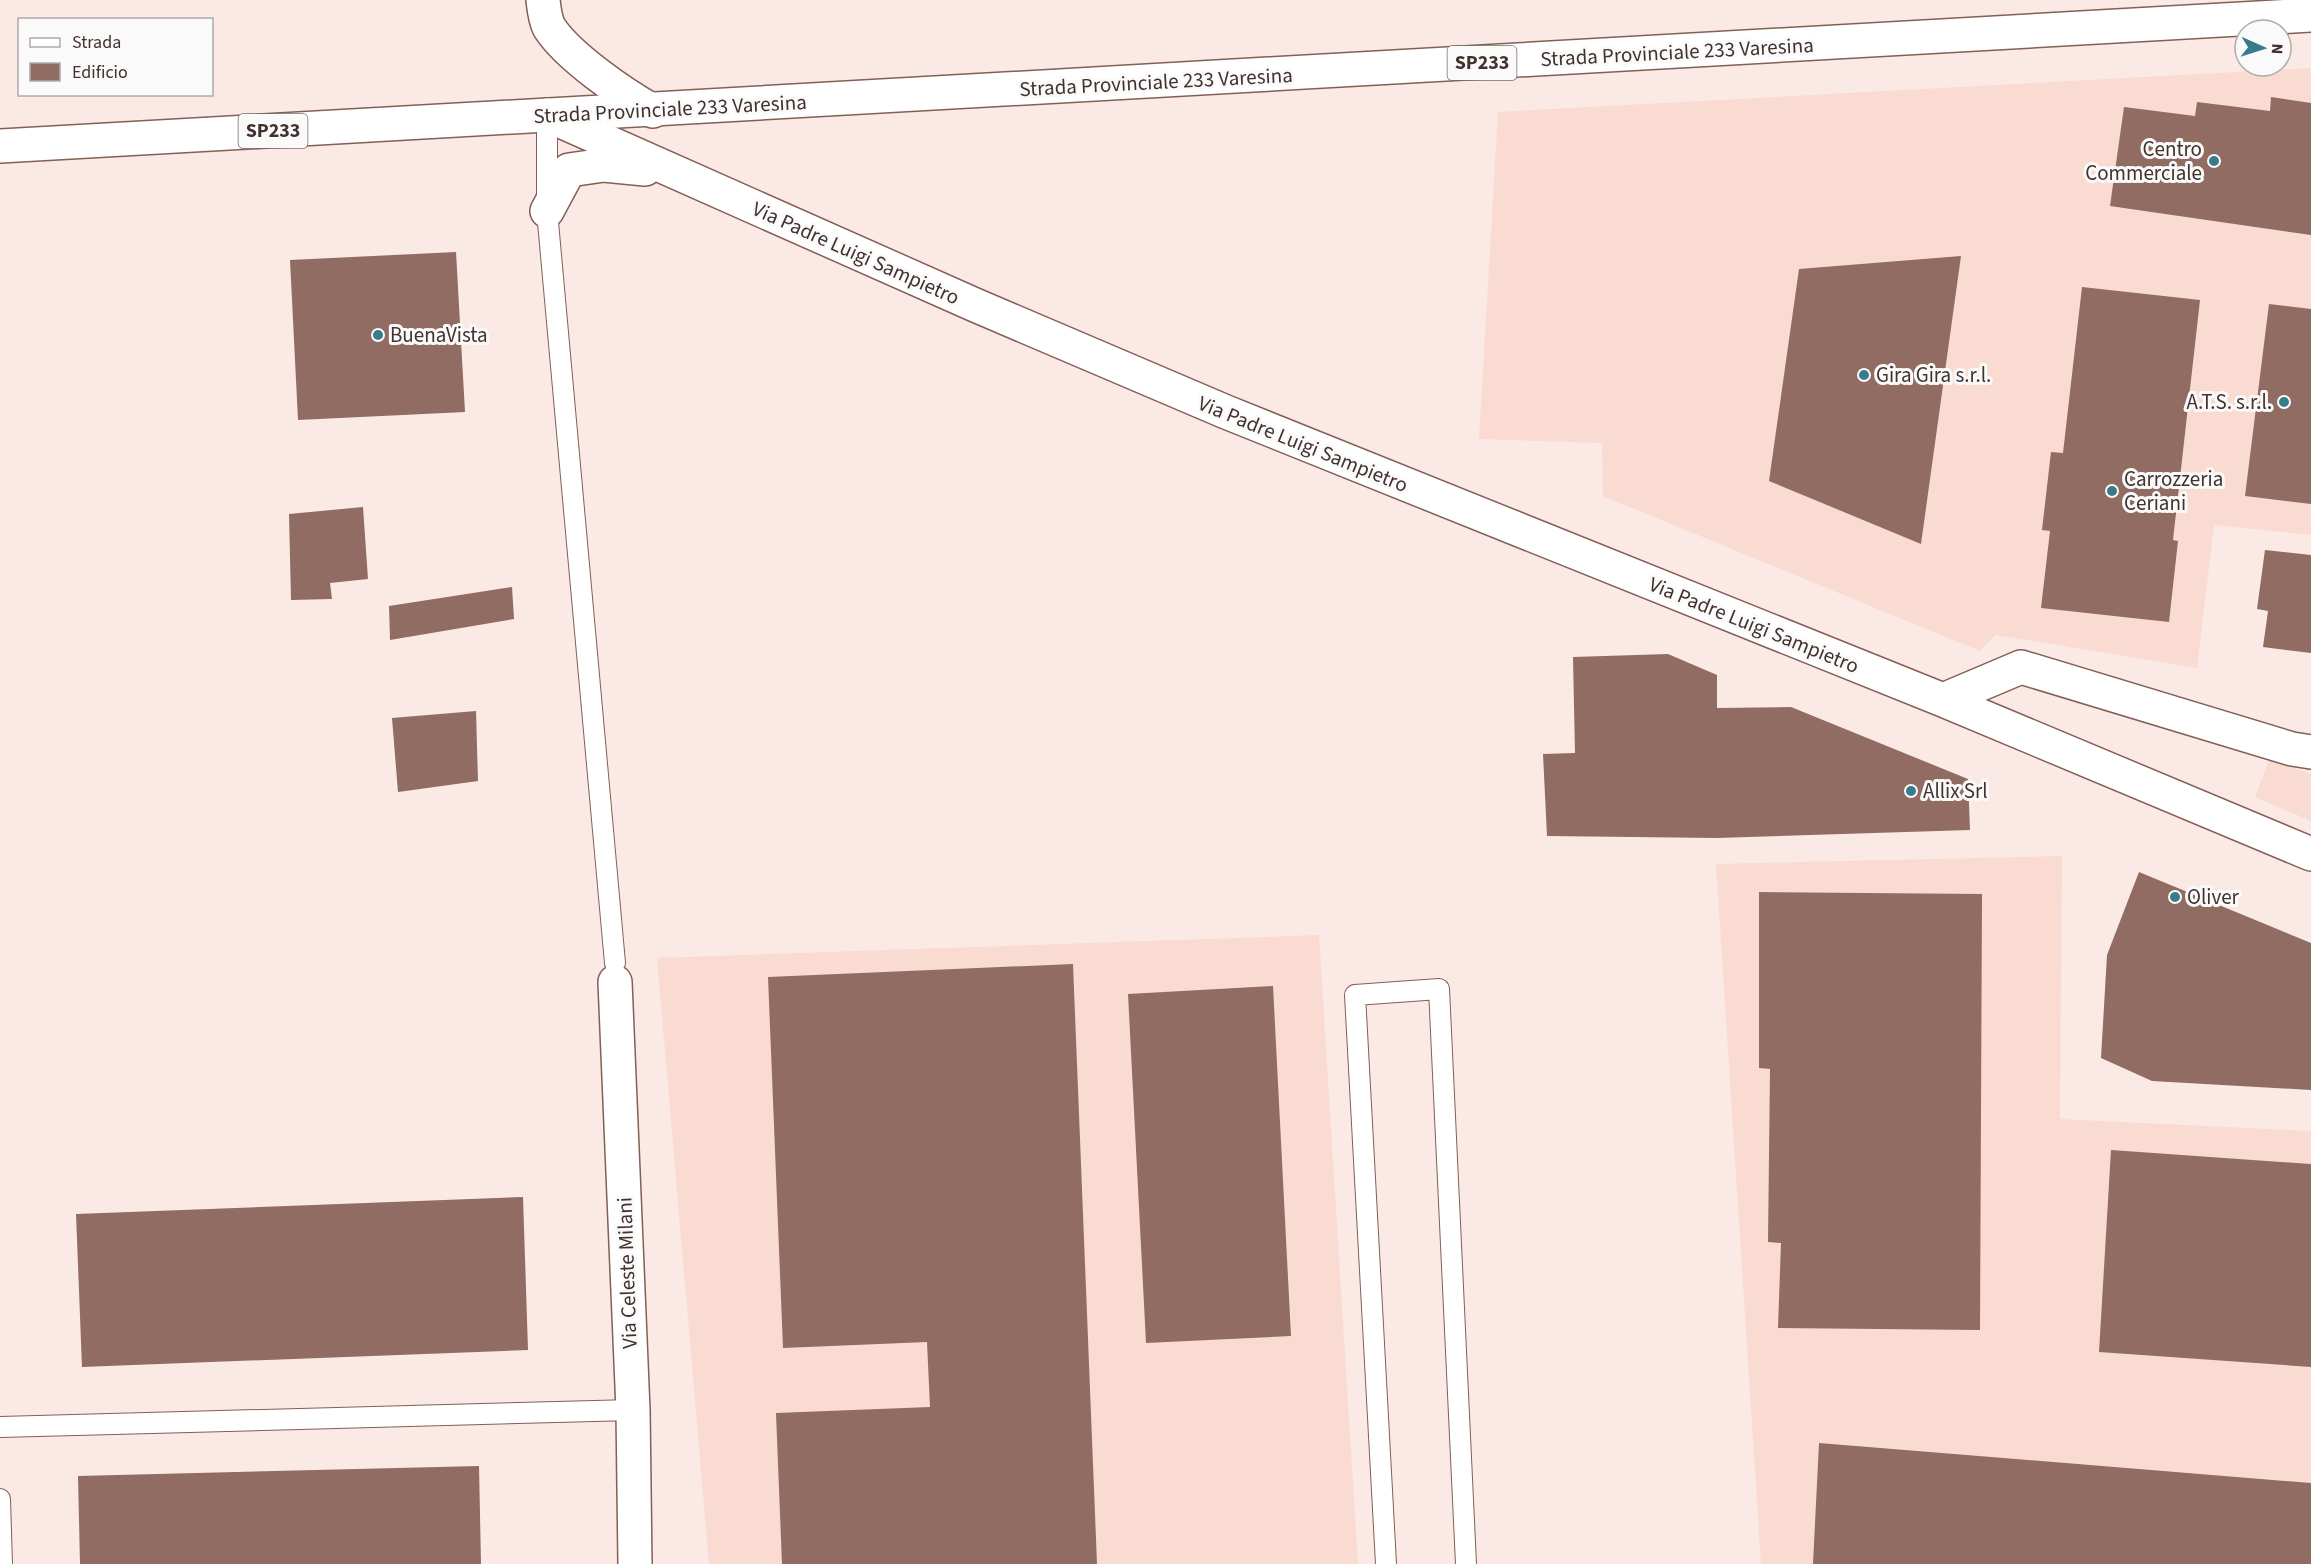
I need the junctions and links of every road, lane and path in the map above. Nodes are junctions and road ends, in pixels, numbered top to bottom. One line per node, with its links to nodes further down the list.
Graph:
1 (544, 9): 3 (street)
2 (2311, 15): 3 (street, Strada Provinciale 233 Varesina / SP233)
3 (653, 111): 4 (street, Strada Provinciale 233 Varesina / SP233)
4 (547, 115): 5 (street, Strada Provinciale 233 Varesina / SP233); 6 (street, Via Padre Luigi Sampietro); 7 (lane)
5 (0, 146)
6 (671, 171): 7 (street, Via Padre Luigi Sampietro); 8 (street, Via Padre Luigi Sampietro)
7 (547, 211): 11 (lane)
8 (1943, 700): 9 (street); 10 (street, Via Padre Luigi Sampietro)
9 (2311, 752)
10 (2311, 854)
11 (615, 972): 12 (street, Via Celeste Milani)
12 (633, 1410): 13 (lane); 16 (street, Via Celeste Milani)
13 (0, 1427)
14 (0, 1499): 15 (lane)
15 (2, 1564)
16 (635, 1564)
17 (1386, 1564): 18 (lane)
18 (1466, 1564)

